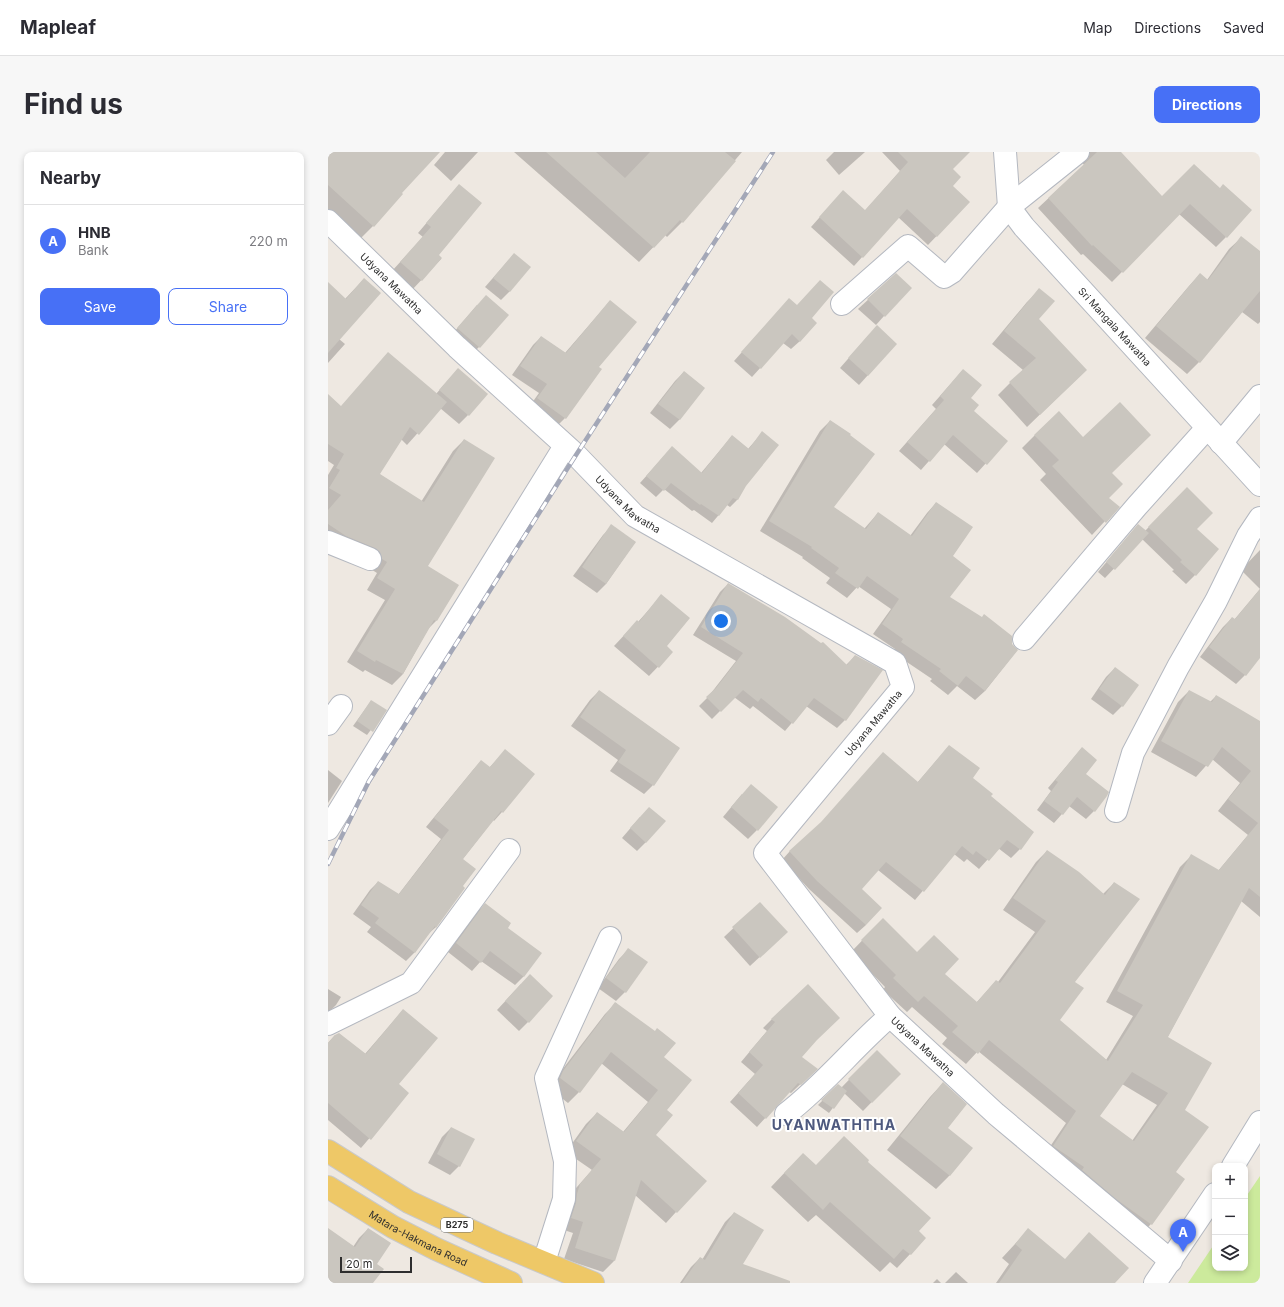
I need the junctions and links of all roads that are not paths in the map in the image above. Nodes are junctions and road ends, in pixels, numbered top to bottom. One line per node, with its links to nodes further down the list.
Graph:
1 (1005, 152): 3 (street)
2 (1078, 152): 3 (street)
3 (1009, 207): 5 (street); 7 (street, Sri Mangala Mawatha)
4 (328, 222): 8 (street, Udyana Mawatha)
5 (842, 304)
6 (1260, 396): 7 (street)
7 (1214, 436): 9 (street, Sri Mangala Mawatha); 13 (street)
8 (565, 446): 17 (street); 20 (street, Udyana Mawatha)
9 (1260, 485)
10 (1260, 518): 16 (street)
11 (328, 542): 12 (street)
12 (370, 559)
13 (1024, 640)
14 (341, 706): 15 (street)
15 (328, 724)
16 (1116, 811)
17 (328, 829)
18 (509, 850): 21 (street)
19 (610, 938): 29 (street)
20 (890, 1016): 22 (street); 28 (street, Udyana Mawatha)
21 (328, 1024)
22 (786, 1114)
23 (1260, 1122): 25 (street)
24 (328, 1151): 29 (main road, B275)
25 (1235, 1163)
26 (328, 1187): 30 (main road, Matara-Hakmana Road)
27 (1212, 1199): 28 (street)
28 (1171, 1261): 32 (street)
29 (544, 1262): 31 (main road, B275)
30 (511, 1283)
31 (593, 1283)
32 (1155, 1283)

